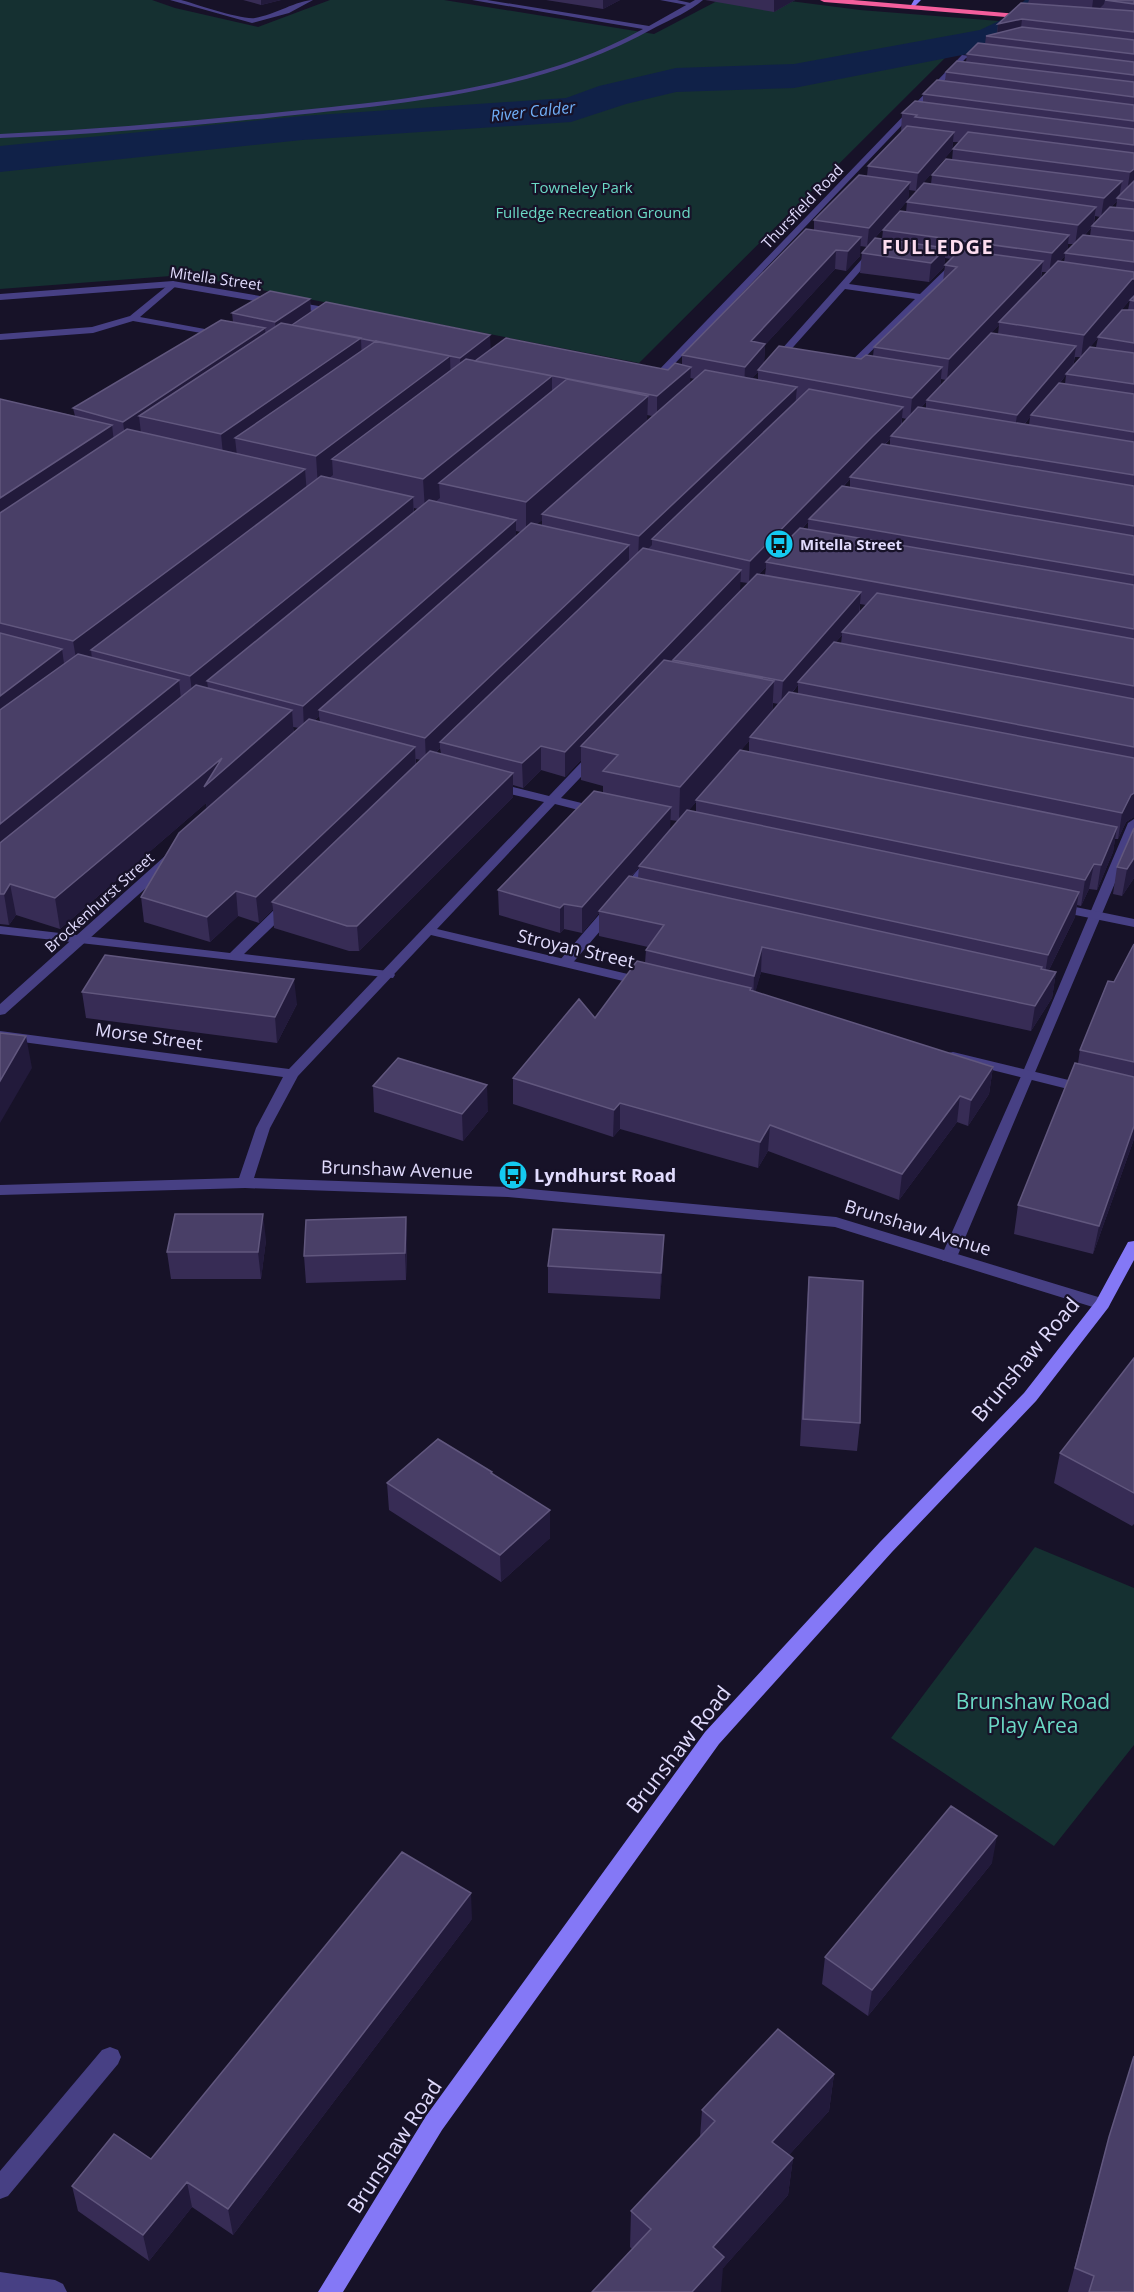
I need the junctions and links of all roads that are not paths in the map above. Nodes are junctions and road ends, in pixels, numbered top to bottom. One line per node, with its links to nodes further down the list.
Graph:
1 (173, 0): 2 (street)
2 (310, 0)
3 (475, 0): 10 (street)
4 (663, 0): 8 (street)
5 (700, 0): 8 (street)
6 (824, 0): 7 (highway)
7 (915, 3): 9 (highway)
8 (692, 4): 10 (street)
9 (1037, 17)
10 (649, 28): 20 (street)
11 (981, 49): 12 (street)
12 (964, 56): 13 (street); 14 (street, Thursfield Road)
13 (998, 60)
14 (946, 74): 15 (street); 16 (street, Thursfield Road)
15 (958, 76)
16 (928, 94): 17 (street); 18 (street, Thursfield Road)
17 (939, 95)
18 (907, 115): 19 (street); 21 (street, Thursfield Road)
19 (919, 117)
20 (0, 136)
21 (886, 137): 22 (street); 23 (street, Thursfield Road)
22 (897, 139)
23 (840, 186): 24 (street); 25 (street, Thursfield Road)
24 (851, 188)
25 (787, 241): 26 (street); 48 (street, Thursfield Road)
26 (798, 242)
27 (862, 251): 32 (street)
28 (945, 263): 29 (street)
29 (956, 264): 30 (street); 34 (street)
30 (966, 266)
31 (173, 284): 33 (street, Mitella Street); 35 (street, Mitella Street); 37 (street)
32 (843, 286): 34 (street); 41 (street)
33 (0, 297)
34 (922, 297): 44 (street)
35 (332, 312): 36 (street, Mitella Street); 38 (street)
36 (343, 314)
37 (132, 318): 39 (street); 40 (street)
38 (315, 323)
39 (0, 337)
40 (236, 337)
41 (780, 356): 42 (street); 46 (street)
42 (792, 358)
43 (838, 366): 44 (street)
44 (849, 368): 45 (street)
45 (861, 370)
46 (767, 371)
47 (647, 374): 48 (street)
48 (658, 376): 49 (street)
49 (669, 378)
50 (605, 744): 52 (street)
51 (485, 784): 52 (street)
52 (551, 801): 53 (street); 62 (street)
53 (616, 815)
54 (1134, 823): 59 (street)
55 (660, 853): 65 (street)
56 (177, 854): 63 (street, Brockenhurst Street)
57 (293, 900): 64 (street)
58 (1048, 905): 59 (street)
59 (1094, 915): 60 (street); 72 (street)
60 (1134, 923)
61 (0, 930): 63 (street)
62 (430, 931): 65 (street, Stroyan Street); 66 (street)
63 (81, 939): 64 (street); 68 (street, Brockenhurst Street)
64 (233, 957): 66 (street)
65 (565, 963): 67 (street, Stroyan Street)
66 (388, 975): 71 (street)
67 (657, 986)
68 (0, 1011)
69 (0, 1035): 71 (street, Morse Street)
70 (936, 1052): 72 (street)
71 (292, 1074): 74 (street)
72 (1029, 1074): 73 (street); 77 (street)
73 (1099, 1091)
74 (245, 1183): 75 (street, Brunshaw Avenue); 77 (street, Brunshaw Avenue)
75 (0, 1190)
76 (1134, 1246): 78 (street, Brunshaw Road)
77 (949, 1257): 78 (street, Brunshaw Avenue)
78 (1102, 1304): 83 (street, Brunshaw Road)
79 (110, 2057): 80 (street)
80 (0, 2188)
81 (0, 2284): 82 (street)
82 (55, 2292)
83 (330, 2292)

